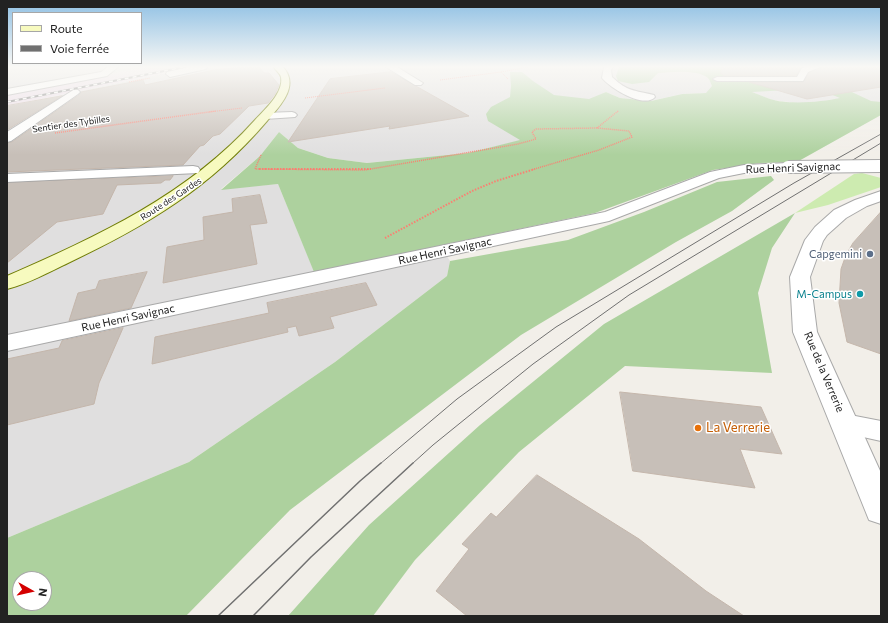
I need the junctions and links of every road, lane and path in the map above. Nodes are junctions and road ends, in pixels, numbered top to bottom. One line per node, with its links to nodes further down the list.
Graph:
1 (69, 96): 9 (street)
2 (280, 96): 7 (main road, Route des Gardes)
3 (636, 96): 4 (street)
4 (650, 97)
5 (248, 107): 8 (path, Sentier des Tybilles)
6 (291, 111): 7 (lane)
7 (270, 116): 14 (path); 15 (main road, Route des Gardes)
8 (54, 133)
9 (7, 138)
10 (881, 166): 16 (street, Rue Henri Savignac, bridge)
11 (193, 170): 12 (street)
12 (7, 178)
13 (881, 196): 17 (street, Rue de la Verrerie)
14 (385, 238)
15 (7, 283)
16 (7, 343)
17 (846, 424): 18 (lane); 19 (street, Rue de la Verrerie)
18 (881, 431)
19 (881, 509)

